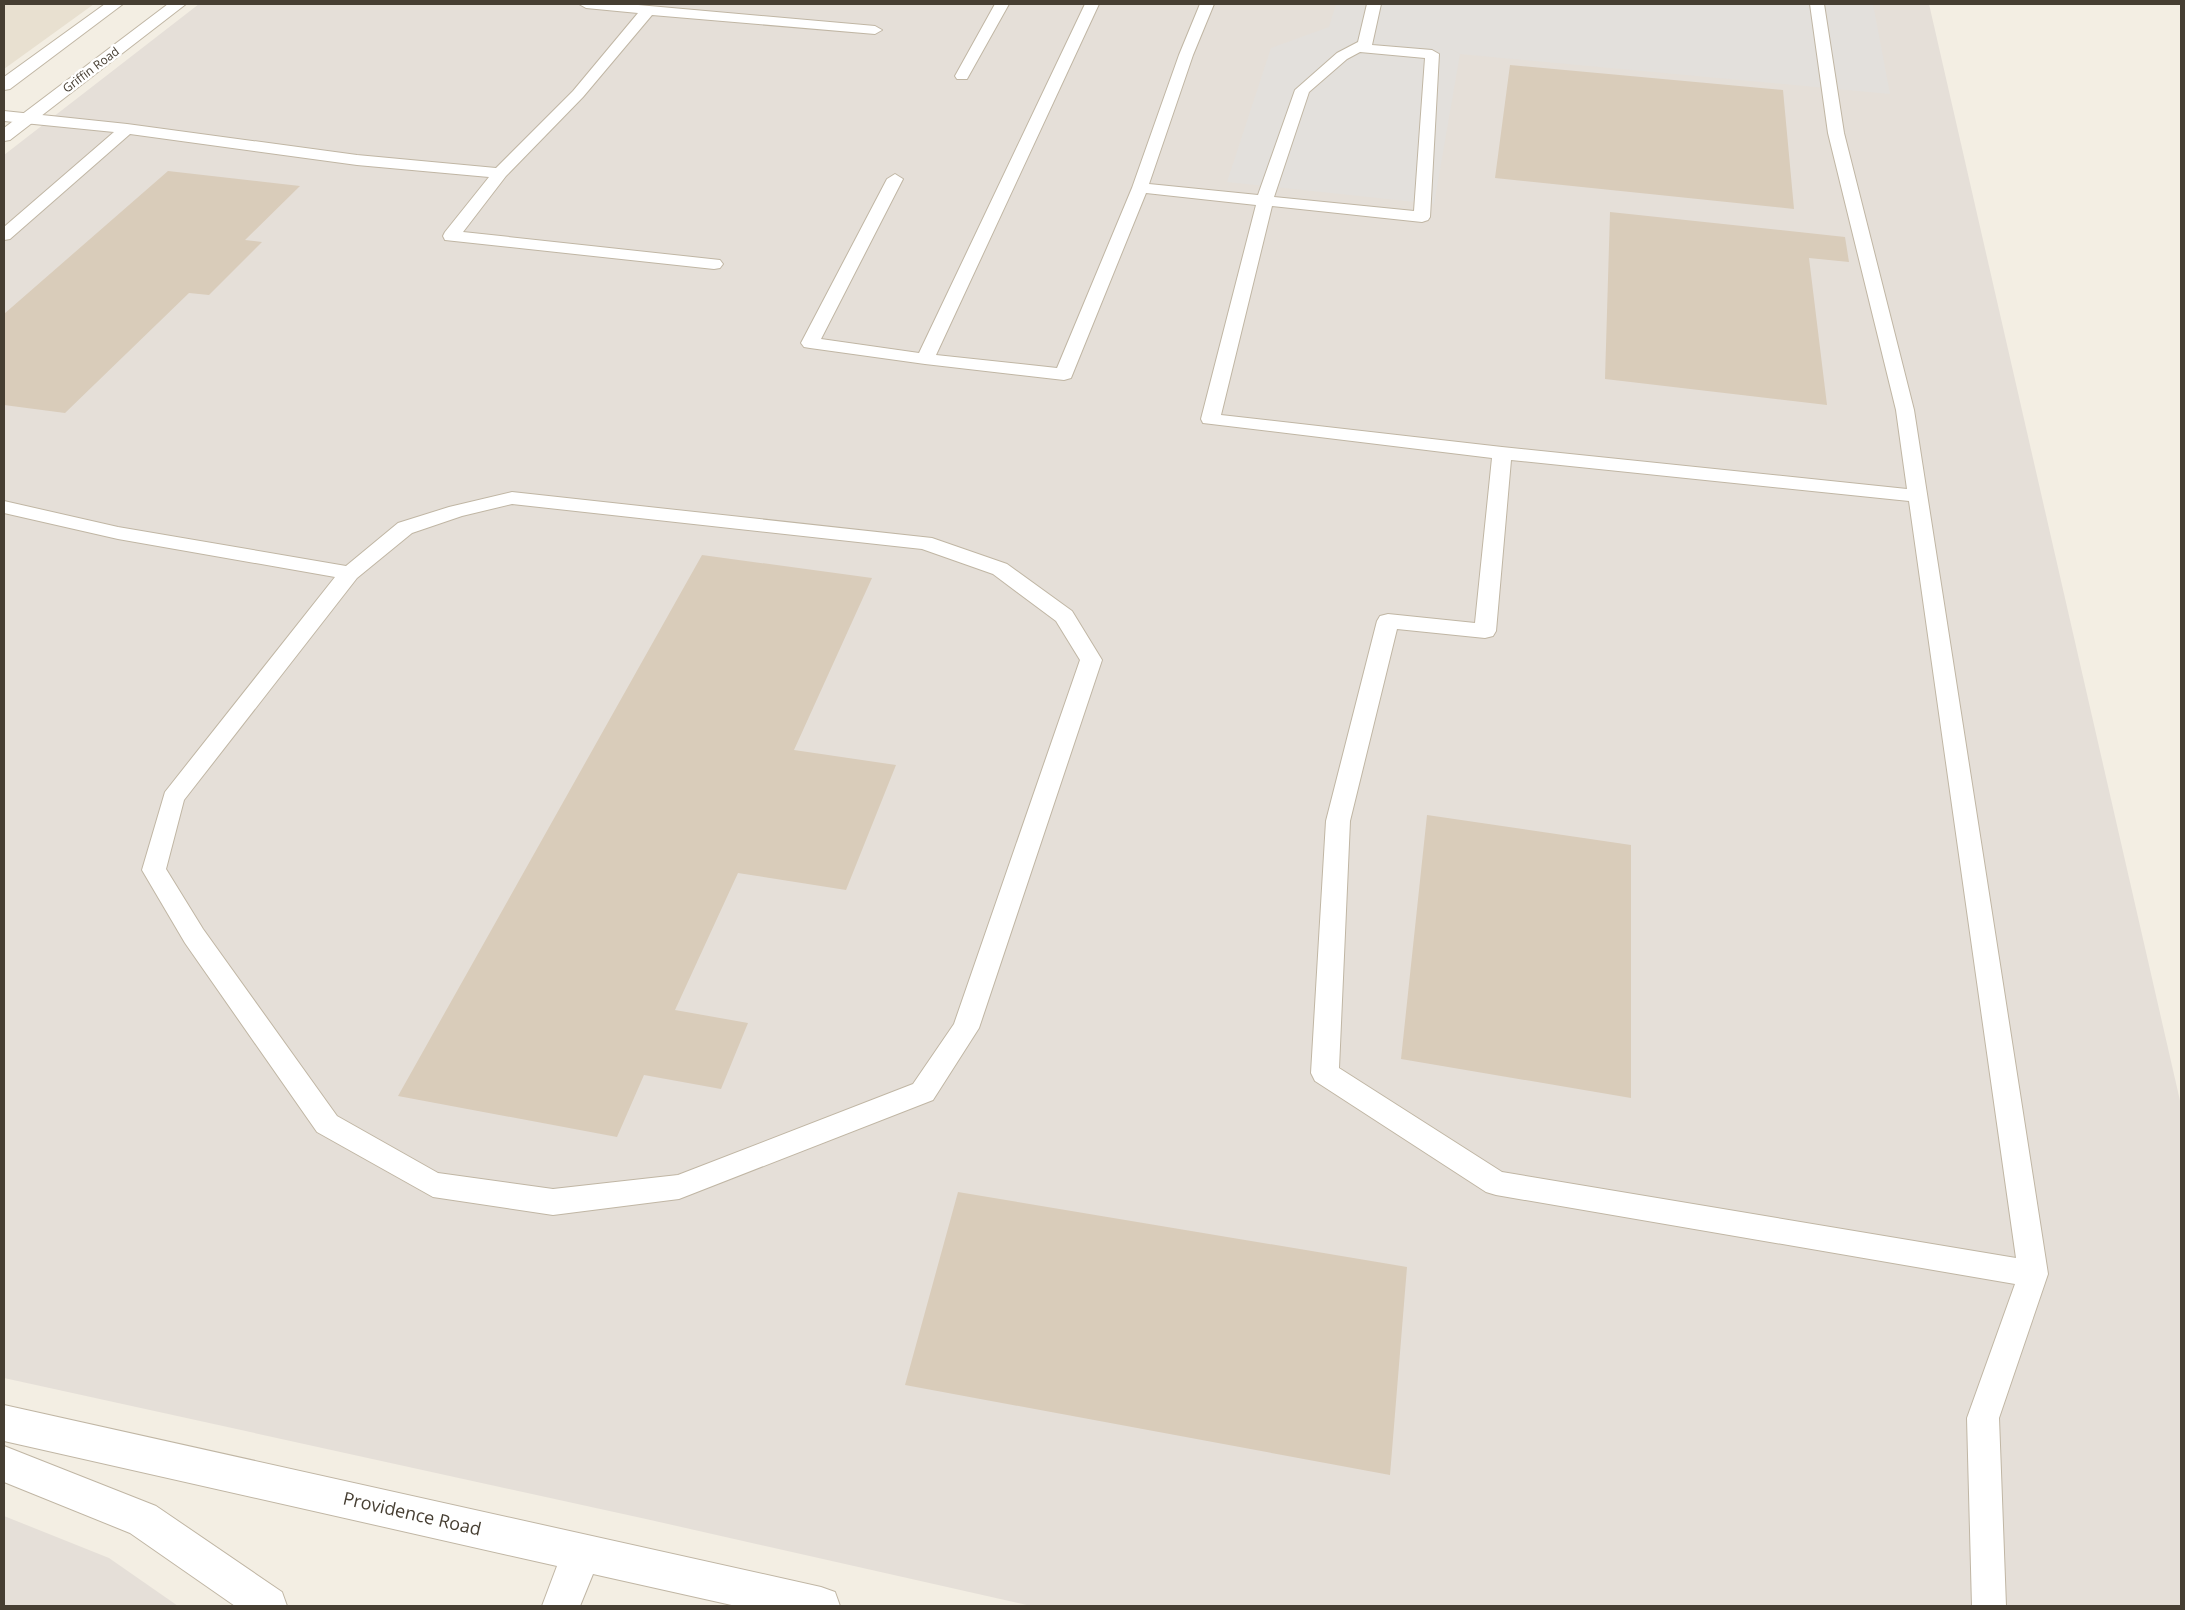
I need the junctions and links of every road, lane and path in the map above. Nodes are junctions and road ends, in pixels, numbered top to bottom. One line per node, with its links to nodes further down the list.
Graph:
1 (115, 4): 13 (street)
2 (178, 4): 15 (street, Griffin Road)
3 (586, 4): 9 (lane)
4 (1002, 4): 12 (lane)
5 (1092, 4): 24 (lane)
6 (1207, 4): 20 (lane)
7 (1374, 4): 11 (lane)
8 (1817, 4): 26 (lane)
9 (648, 10): 10 (lane); 18 (lane)
10 (875, 30)
11 (1358, 48): 21 (lane); 21 (lane)
12 (962, 76)
13 (4, 85)
14 (4, 116): 15 (lane)
15 (28, 118): 16 (lane); 17 (street, Griffin Road)
16 (127, 129): 18 (lane); 22 (lane)
17 (4, 136)
18 (500, 174): 23 (lane)
19 (895, 179): 24 (lane)
20 (1140, 188): 21 (lane); 24 (lane)
21 (1265, 200): 25 (lane)
22 (4, 235)
23 (714, 264)
24 (925, 359)
25 (1502, 453): 26 (lane); 29 (lane)
26 (1916, 496): 29 (lane)
27 (4, 507): 28 (lane)
28 (350, 573): 28 (lane)
29 (2033, 1274): 36 (lane)
30 (4, 1423): 32 (street, Providence Road)
31 (4, 1464): 33 (street)
32 (582, 1552): 34 (street); 35 (street, Providence Road)
33 (268, 1606)
34 (561, 1606)
35 (821, 1606)
36 (1989, 1606)

